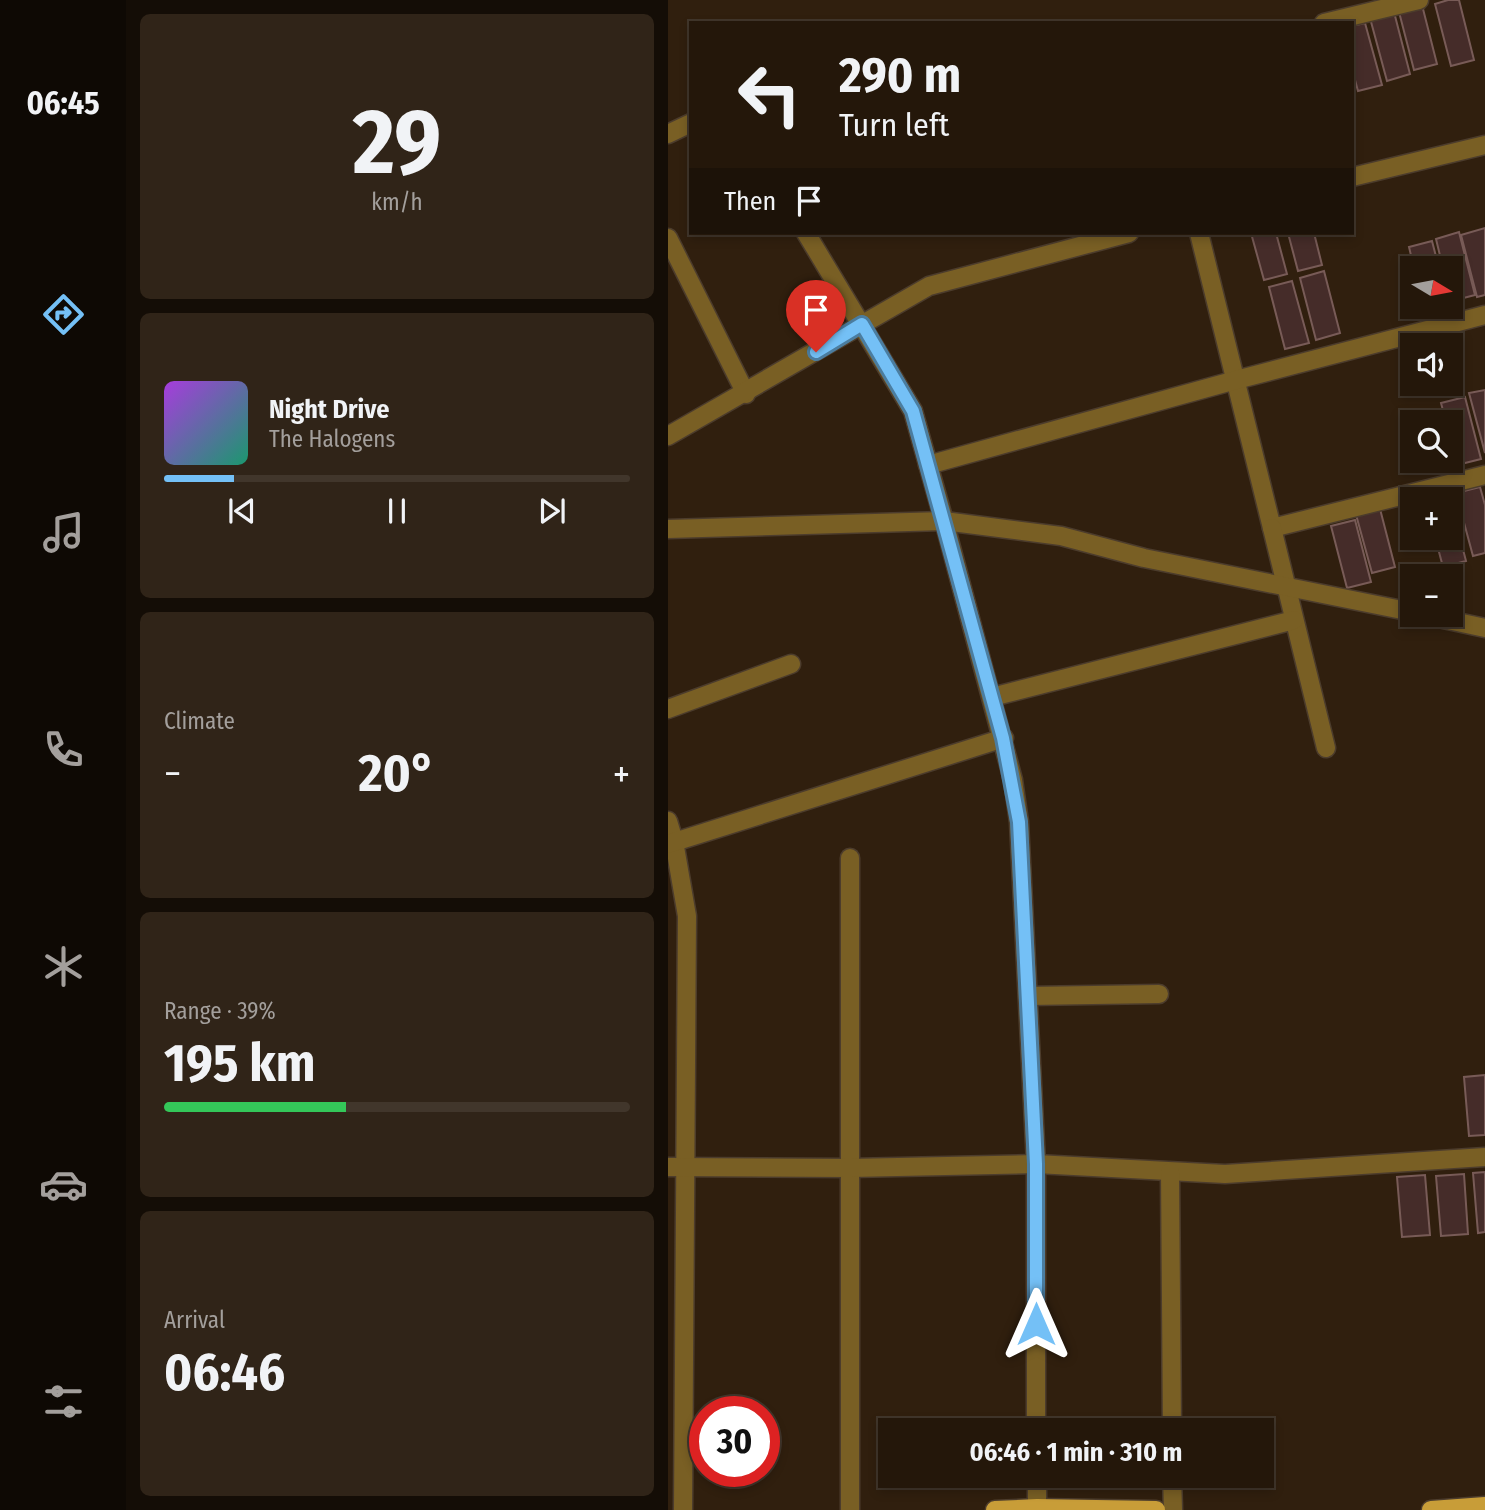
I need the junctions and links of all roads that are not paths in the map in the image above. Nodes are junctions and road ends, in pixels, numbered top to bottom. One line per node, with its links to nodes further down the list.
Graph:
1 (1419, 0): 2 (street)
2 (1332, 21)
3 (689, 123): 4 (street)
4 (668, 134)
5 (1485, 145): 6 (street)
6 (1354, 177)
7 (807, 235): 12 (street)
8 (1121, 235): 12 (street)
9 (1200, 235): 13 (street)
10 (668, 238): 14 (street)
11 (1485, 315): 13 (street)
12 (862, 324): 14 (street); 16 (street)
13 (1236, 380): 16 (street); 19 (street)
14 (746, 394): 15 (street)
15 (668, 436)
16 (928, 465): 18 (street)
17 (1485, 475): 19 (street)
18 (944, 521): 20 (street); 21 (street); 27 (street)
19 (1272, 528): 21 (street)
20 (668, 529)
21 (1286, 586): 22 (street); 23 (street)
22 (1400, 610)
23 (1294, 620): 27 (street); 30 (street)
24 (1463, 623): 25 (street)
25 (1485, 628)
26 (790, 664): 28 (street)
27 (992, 696): 29 (street)
28 (668, 709)
29 (1003, 738): 32 (street); 35 (street)
30 (1326, 748)
31 (668, 821): 32 (street)
32 (671, 842): 38 (street)
33 (849, 858): 39 (street)
34 (1159, 994): 35 (street)
35 (1028, 996): 37 (street)
36 (1485, 1157): 40 (street)
37 (1036, 1164): 39 (street); 40 (street); 42 (street)
38 (677, 1167): 39 (street); 41 (street)
39 (850, 1168): 49 (street)
40 (1170, 1172): 43 (street)
41 (676, 1308): 48 (street)
42 (1037, 1418)
43 (1172, 1418)
44 (1037, 1488): 47 (street)
45 (1172, 1488): 52 (street)
46 (1485, 1506): 53 (main road)
47 (1037, 1508): 50 (main road); 51 (main road)
48 (683, 1510)
49 (850, 1510)
50 (995, 1510)
51 (1156, 1510)
52 (1173, 1510)
53 (1431, 1510)

